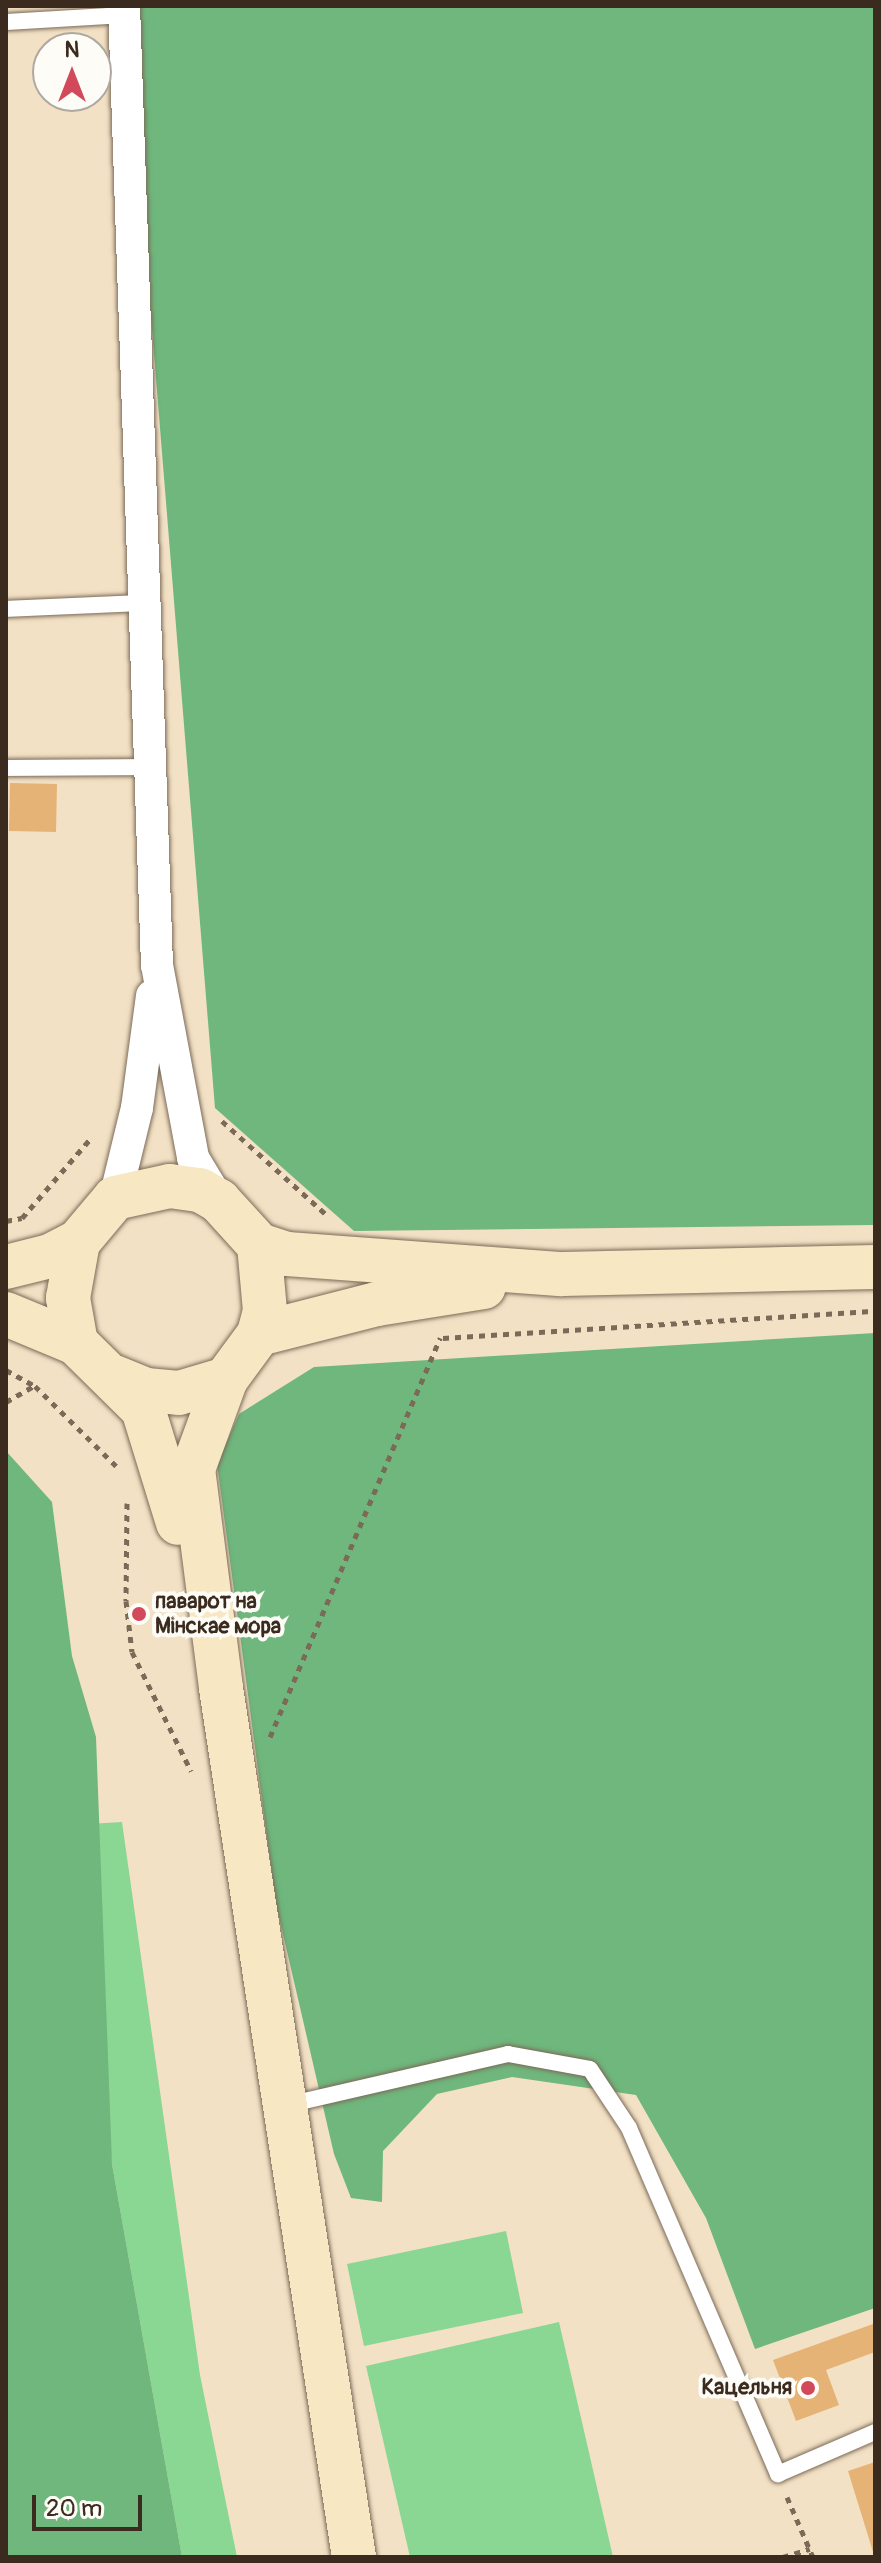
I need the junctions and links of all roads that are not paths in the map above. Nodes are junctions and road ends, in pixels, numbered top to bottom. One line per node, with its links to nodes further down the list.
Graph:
1 (125, 10): 2 (lane); 3 (street)
2 (6, 22)
3 (145, 603): 4 (lane); 5 (street)
4 (6, 609)
5 (151, 767): 6 (lane); 7 (street)
6 (6, 768)
7 (157, 965): 8 (street); 9 (street)
8 (115, 1198): 9 (street); 10 (street)
9 (219, 1201): 11 (street)
10 (78, 1242): 12 (street); 17 (street)
11 (259, 1245): 14 (street); 16 (street)
12 (6, 1267)
13 (875, 1267): 14 (street)
14 (562, 1274): 16 (street)
15 (6, 1314): 17 (street)
16 (259, 1334): 19 (street)
17 (76, 1343): 18 (street)
18 (109, 1375): 19 (street); 20 (street)
19 (226, 1379): 20 (street)
20 (221, 1688): 21 (street)
21 (286, 2105): 22 (lane); 23 (street)
22 (875, 2432)
23 (354, 2557)

